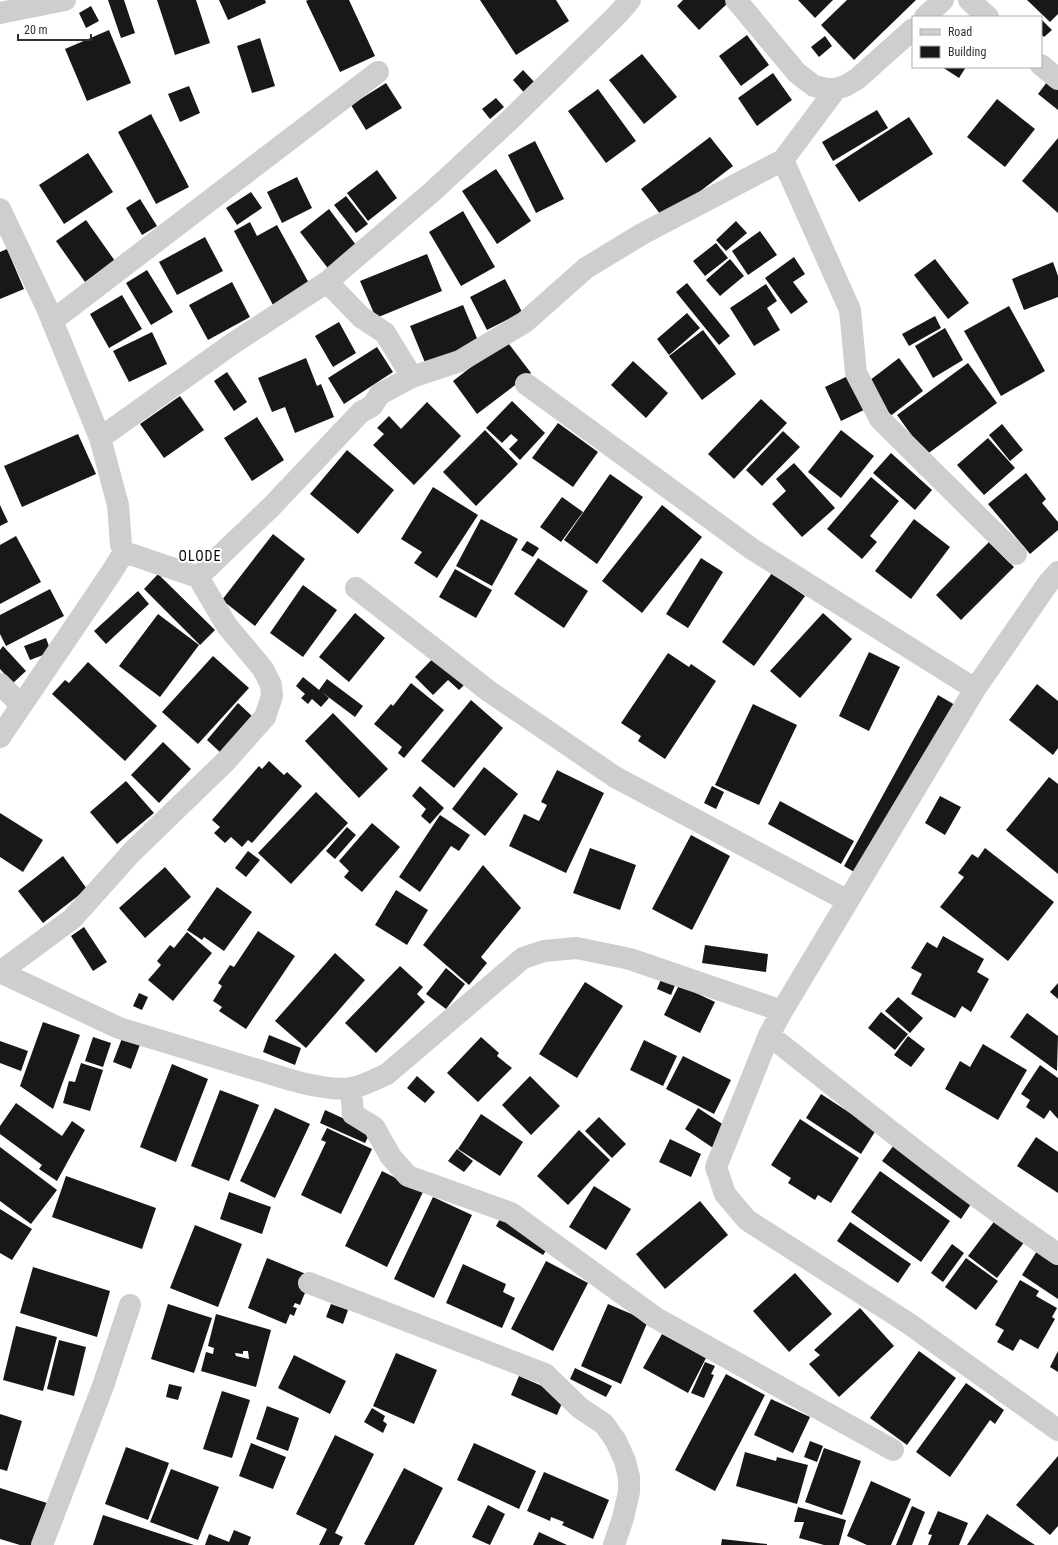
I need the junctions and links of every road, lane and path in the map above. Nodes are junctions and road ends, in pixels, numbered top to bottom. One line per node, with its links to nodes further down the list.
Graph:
1 (64, 0): 6 (street)
2 (630, 0): 14 (street)
3 (736, 0): 11 (street)
4 (943, 0): 7 (street)
5 (969, 0): 8 (street)
6 (0, 13)
7 (926, 16)
8 (987, 16)
9 (912, 30): 11 (street)
10 (378, 72): 15 (street)
11 (836, 89): 12 (street)
12 (783, 160): 16 (street); 20 (street)
13 (0, 210): 15 (street)
14 (327, 282): 16 (street); 18 (street)
15 (52, 321): 18 (street)
16 (412, 377): 21 (street)
17 (526, 384): 25 (street)
18 (100, 438): 19 (street)
19 (124, 552): 21 (street); 26 (street)
20 (1016, 554)
21 (198, 577): 29 (street)
22 (1055, 581): 25 (street)
23 (356, 588): 28 (street)
24 (0, 684): 26 (street)
25 (976, 689): 28 (street)
26 (20, 706): 27 (street)
27 (0, 737)
28 (848, 901): 30 (street)
29 (0, 972): 32 (street)
30 (782, 1011): 31 (street); 32 (street)
31 (769, 1036): 33 (street); 36 (street)
32 (351, 1088): 37 (street)
33 (1058, 1254)
34 (308, 1283): 39 (street)
35 (130, 1305): 38 (street)
36 (1058, 1430)
37 (893, 1450)
38 (42, 1545)
39 (614, 1545)

